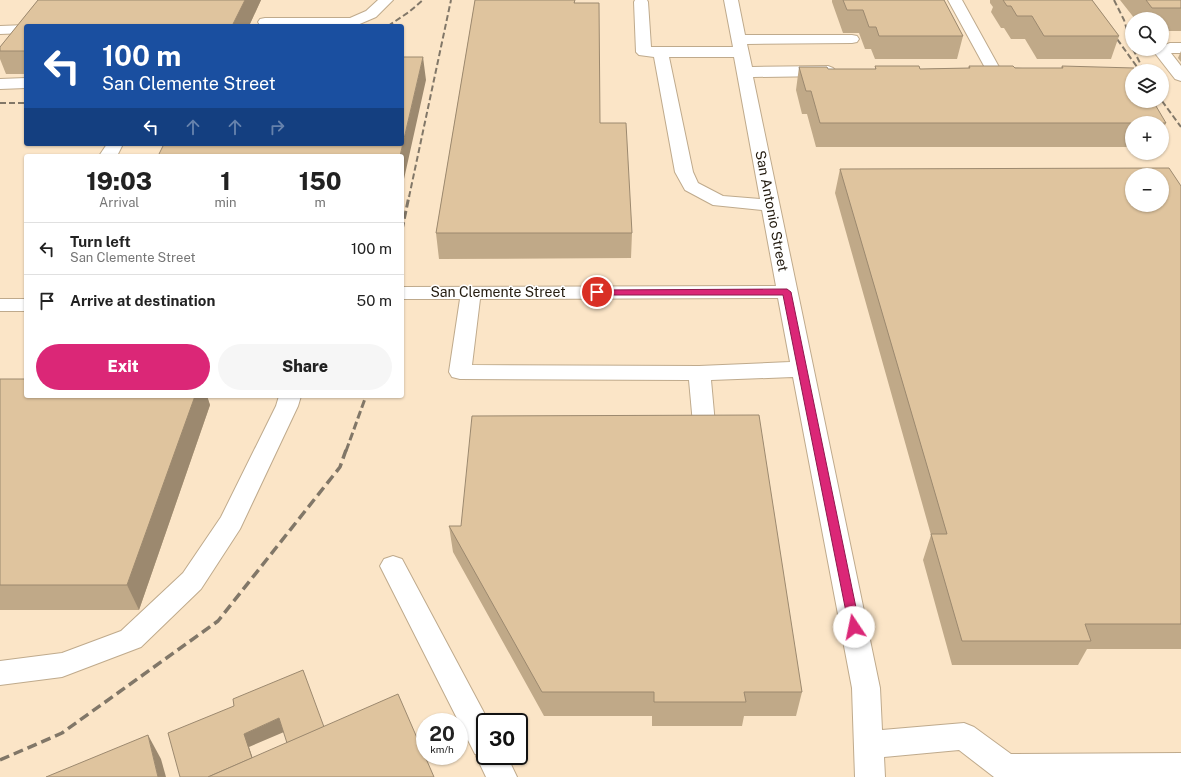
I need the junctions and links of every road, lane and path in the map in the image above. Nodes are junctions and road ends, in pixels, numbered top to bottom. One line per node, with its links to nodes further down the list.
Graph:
1 (386, 0): 6 (street)
2 (731, 0): 12 (street, San Antonio Street)
3 (956, 0): 15 (street)
4 (642, 2): 11 (street)
5 (265, 22): 6 (street)
6 (348, 24)
7 (24, 29): 8 (street)
8 (0, 30)
9 (852, 39): 12 (street)
10 (1181, 48): 17 (street)
11 (661, 52): 12 (street); 20 (street)
12 (742, 55): 13 (street); 20 (street, San Antonio Street)
13 (839, 71)
14 (978, 72): 15 (street)
15 (994, 72): 16 (street)
16 (1032, 72)
17 (1181, 76)
18 (24, 83): 19 (street)
19 (0, 84)
20 (770, 205): 22 (street, San Antonio Street)
21 (471, 292): 22 (street, San Clemente Street); 23 (street, San Clemente Street); 27 (street)
22 (787, 292): 26 (street, San Antonio Street)
23 (404, 293)
24 (0, 305): 25 (street)
25 (24, 305)
26 (802, 369): 27 (street); 33 (street, San Antonio Street)
27 (699, 373): 29 (street)
28 (289, 398): 31 (street)
29 (704, 424)
30 (393, 566): 32 (street)
31 (0, 673)
32 (476, 727)
33 (869, 745): 35 (street); 37 (street, San Antonio Street)
34 (496, 765): 36 (street)
35 (1181, 767)
36 (502, 777)
37 (870, 777)

